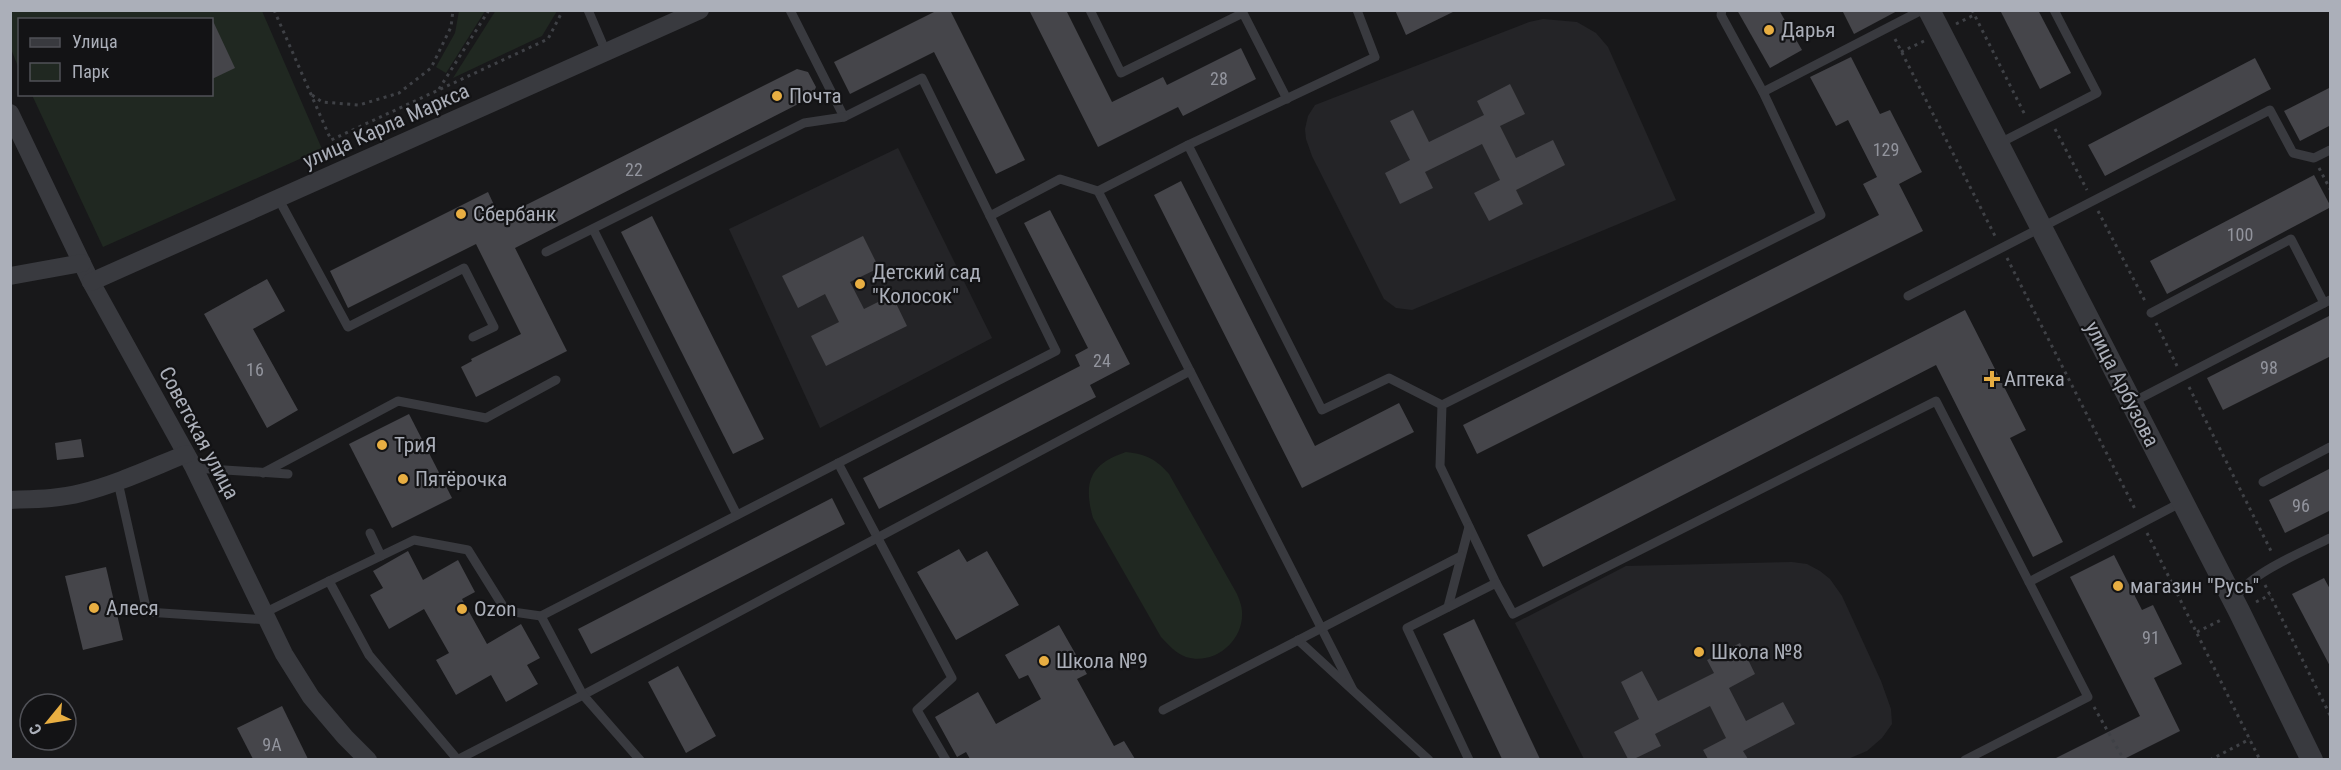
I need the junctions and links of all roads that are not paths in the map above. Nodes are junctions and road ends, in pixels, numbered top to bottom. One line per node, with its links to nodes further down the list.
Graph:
1 (588, 10): 10 (lane)
2 (700, 10): 10 (street, улица Карла Маркса)
3 (790, 10): 14 (lane)
4 (1090, 10): 12 (lane)
5 (1357, 10): 12 (lane)
6 (1722, 10): 11 (lane)
7 (1922, 10): 11 (lane)
8 (1929, 10): 15 (street, улица Арбузова)
9 (2054, 10): 15 (lane)
10 (606, 52): 19 (street, улица Карла Маркса)
11 (1763, 92): 34 (lane)
12 (1287, 99): 16 (lane)
13 (10, 113): 24 (street, Советская улица)
14 (844, 117): 20 (lane); 22 (lane)
15 (1998, 144): 21 (street, улица Арбузова)
16 (1188, 146): 18 (lane); 34 (lane)
17 (2331, 150): 21 (lane)
18 (1098, 191): 20 (lane); 31 (lane)
19 (278, 198): 26 (street, улица Карла Маркса); 30 (lane)
20 (990, 216): 37 (lane)
21 (2041, 228): 27 (lane); 33 (street, улица Арбузова)
22 (593, 229): 23 (lane); 44 (lane)
23 (546, 252)
24 (82, 262): 25 (street); 26 (street, Советская улица)
25 (10, 276)
26 (91, 282): 36 (street, Советская улица)
27 (1908, 296)
28 (2327, 301): 29 (lane); 33 (lane)
29 (2151, 313)
30 (473, 337)
31 (1190, 371): 47 (lane); 60 (lane)
32 (556, 380): 38 (lane)
33 (2131, 403): 43 (street, улица Арбузова)
34 (1442, 405): 45 (lane)
35 (2331, 447): 41 (lane)
36 (190, 461): 38 (lane); 40 (street); 58 (street, Советская улица)
37 (838, 463): 44 (lane); 47 (lane)
38 (263, 473): 39 (lane)
39 (288, 474)
40 (118, 482): 42 (street); 58 (lane)
41 (2263, 483)
42 (10, 500)
43 (2182, 502): 52 (street, улица Арбузова); 54 (lane)
44 (736, 515): 59 (lane)
45 (1469, 527): 50 (lane); 55 (lane)
46 (370, 533): 49 (lane)
47 (878, 537): 63 (lane); 68 (lane)
48 (2331, 538): 51 (lane)
49 (381, 556): 53 (lane); 59 (lane)
50 (1461, 556): 57 (lane); 60 (lane)
51 (2258, 576): 52 (lane); 56 (lane)
52 (2222, 578): 56 (street, улица Арбузова)
53 (329, 581): 58 (lane); 66 (lane)
54 (2029, 582): 55 (lane); 71 (lane)
55 (1496, 583): 57 (lane)
56 (2234, 603): 72 (street, улица Арбузова)
57 (1448, 607): 70 (lane)
58 (266, 616): 65 (street, Советская улица)
59 (541, 616): 63 (lane)
60 (1322, 628): 61 (lane); 62 (lane)
61 (1298, 640): 62 (lane); 64 (lane)
62 (1353, 690): 69 (lane)
63 (582, 695): 66 (lane); 67 (lane)
64 (1162, 710)
65 (368, 759)
66 (457, 759)
67 (640, 759)
68 (946, 759)
69 (1429, 759)
70 (1469, 759)
71 (1965, 759)
72 (2312, 759)

